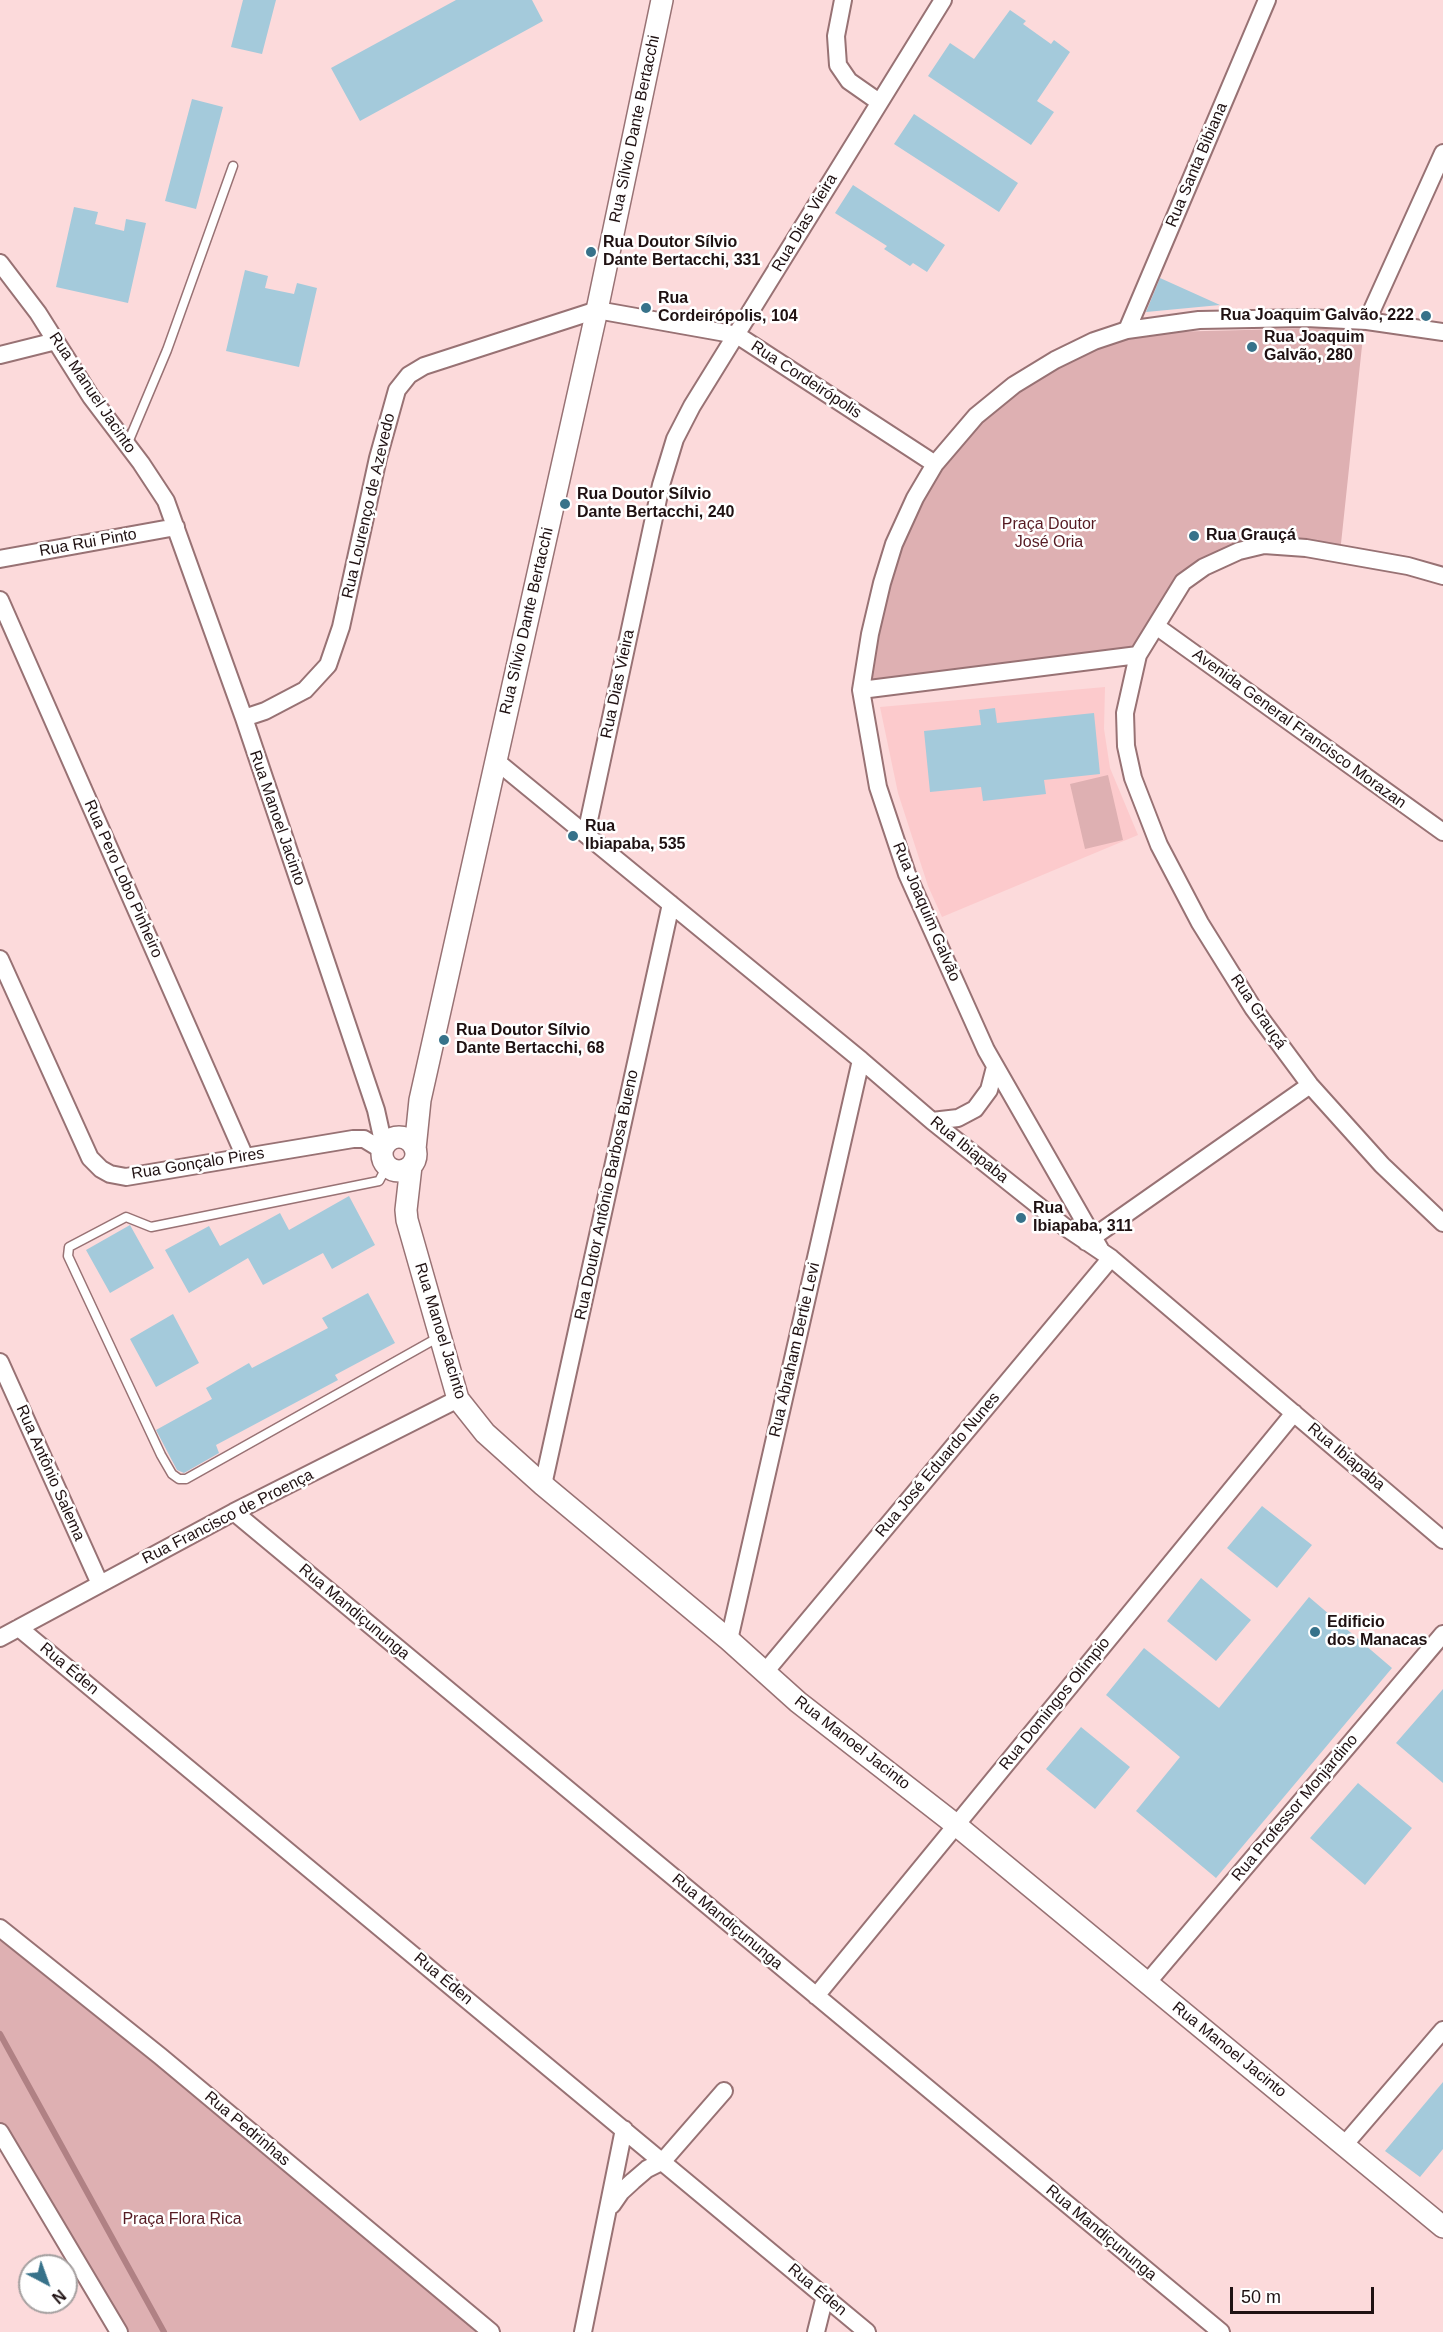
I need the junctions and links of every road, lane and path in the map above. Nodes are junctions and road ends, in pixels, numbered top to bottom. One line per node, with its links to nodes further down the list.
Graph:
1 (662, 0): 9 (street, Rua Sílvio Dante Bertacchi)
2 (843, 0): 5 (street)
3 (943, 0): 5 (street, Rua Dias Vieira)
4 (1267, 0): 11 (street, Rua Santa Bibiana)
5 (879, 102): 13 (street, Rua Dias Vieira)
6 (1443, 153): 10 (street)
7 (233, 166): 16 (lane)
8 (0, 263): 14 (street, Rua Manuel Jacinto)
9 (597, 310): 13 (street, Rua Cordeirópolis); 25 (street, Rua Lourenço de Azevedo); 26 (street, Rua Sílvio Dante Bertacchi)
10 (1367, 321): 11 (street, Rua Joaquim Galvão); 12 (street, Rua Joaquim Galvão)
11 (1126, 330): 17 (street, Rua Joaquim Galvão)
12 (1443, 332)
13 (737, 335): 17 (street, Rua Cordeirópolis); 28 (street, Rua Dias Vieira)
14 (56, 340): 15 (street); 16 (street, Rua Manuel Jacinto)
15 (0, 355)
16 (127, 445): 18 (street, Rua Manuel Jacinto)
17 (934, 464): 24 (street, Rua Joaquim Galvão)
18 (176, 527): 19 (street, Rua Rui Pinto); 25 (street, Rua Manoel Jacinto)
19 (0, 559)
20 (1443, 576): 22 (street, Rua Grauçá)
21 (0, 600): 37 (street, Rua Pero Lobo Pinheiro)
22 (1156, 626): 23 (street, Rua Grauçá); 27 (street, Avenida General Francisco Morazan)
23 (1138, 655): 24 (street); 33 (street, Rua Grauçá)
24 (861, 690): 32 (street, Rua Joaquim Galvão)
25 (244, 718): 36 (street, Rua Manoel Jacinto)
26 (495, 760): 28 (street, Rua Ibiapaba); 34 (street, Rua Sílvio Dante Bertacchi)
27 (1443, 832)
28 (586, 834): 29 (street, Rua Ibiapaba)
29 (671, 904): 31 (street, Rua Ibiapaba); 45 (street, Rua Doutor Antônio Barbosa Bueno)
30 (0, 959): 37 (street, Rua Gonçalo Pires)
31 (861, 1060): 35 (street, Rua Ibiapaba); 52 (street, Rua Abraham Bertie Levi)
32 (995, 1067): 35 (street); 40 (street, Rua Joaquim Galvão)
33 (1310, 1085): 39 (street, Rua Grauçá); 40 (street, Rua José Eduardo Nunes)
34 (420, 1100): 36 (street, Rua Sílvio Dante Bertacchi); 38 (street, Rua Sílvio Dante Bertacchi)
35 (932, 1120): 40 (street, Rua Ibiapaba)
36 (387, 1148): 37 (street, Rua Gonçalo Pires); 38 (street); 38 (street); 41 (lane)
37 (245, 1157)
38 (413, 1158): 41 (street, Rua Manoel Jacinto)
39 (1443, 1223)
40 (1097, 1246): 44 (street, Rua Ibiapaba); 53 (street, Rua José Eduardo Nunes)
41 (439, 1336): 43 (street, Rua Manoel Jacinto)
42 (0, 1362): 48 (street, Rua Antônio Salema)
43 (458, 1399): 45 (street, Rua Manoel Jacinto); 46 (street, Rua Francisco de Proença)
44 (1294, 1413): 47 (street, Rua Ibiapaba); 54 (street, Rua Domingos Olímpio)
45 (543, 1485): 52 (street, Rua Manoel Jacinto)
46 (234, 1512): 48 (street, Rua Francisco de Proença); 57 (street, Rua Mandiçununga)
47 (1443, 1540)
48 (100, 1584): 49 (street, Rua Francisco de Proença)
49 (19, 1628): 51 (street, Rua Francisco de Proença); 60 (street, Rua Éden)
50 (1443, 1634): 56 (street, Rua Professor Monjardino)
51 (0, 1638)
52 (729, 1640): 53 (street, Rua Manoel Jacinto)
53 (765, 1672): 54 (street, Rua Manoel Jacinto)
54 (956, 1825): 56 (street, Rua Manoel Jacinto); 57 (street, Rua Domingos Olímpio)
55 (0, 1928): 68 (street, Rua Pedrinhas)
56 (1147, 1983): 62 (street, Rua Manoel Jacinto)
57 (816, 1996): 72 (street, Rua Mandiçununga)
58 (1443, 2030): 62 (street)
59 (724, 2091): 63 (street)
60 (624, 2129): 63 (street, Rua Éden); 64 (street)
61 (0, 2132): 67 (street)
62 (1345, 2144): 65 (street, Rua Manoel Jacinto)
63 (663, 2162): 64 (street); 66 (street, Rua Éden)
64 (610, 2208): 69 (street)
65 (1443, 2227)
66 (825, 2296): 70 (street); 71 (street, Rua Éden)
67 (119, 2332)
68 (491, 2332)
69 (583, 2332)
70 (816, 2332)
71 (867, 2332)
72 (1221, 2332)

